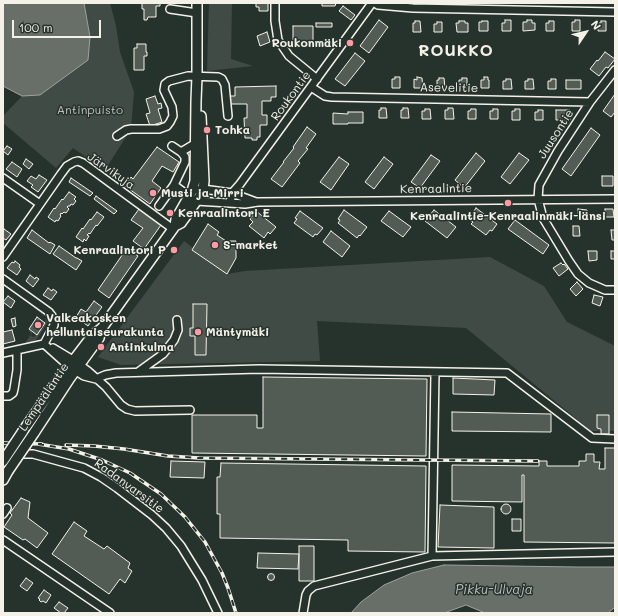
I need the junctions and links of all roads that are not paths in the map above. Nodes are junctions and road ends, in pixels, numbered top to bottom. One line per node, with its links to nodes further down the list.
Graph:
1 (198, 3): 6 (main road, Lempääläntie)
2 (276, 3): 9 (street)
3 (374, 3): 5 (street); 9 (street, Roukontie)
4 (170, 9): 6 (street)
5 (615, 12)
6 (197, 13): 8 (main road, Lempääläntie)
7 (615, 70): 11 (street, Juusontie)
8 (197, 76): 12 (street); 13 (street); 14 (main road, Lempääläntie); 19 (main road, Lempääläntie)
9 (317, 78): 10 (street, Roukontie)
10 (311, 87): 11 (street, Asevelitie); 20 (street, Roukontie)
11 (590, 102): 22 (street, Juusontie)
12 (228, 116)
13 (117, 136)
14 (196, 143): 16 (street); 21 (main road, Lempääläntie)
15 (172, 146): 16 (street)
16 (181, 152): 18 (street)
17 (3, 178): 26 (street)
18 (174, 185): 21 (street); 27 (street)
19 (203, 189): 20 (street, Kenraalintie); 21 (main road, Lempääläntie)
20 (232, 193): 24 (street, Kenraalintie); 25 (street, Roukontie)
21 (193, 199): 25 (street, Kenraalintie); 28 (main road, Lempääläntie)
22 (538, 199): 23 (street, Kenraalintie); 24 (street, Kenraalintie); 31 (street, Juusontie)
23 (615, 199)
24 (258, 202): 25 (street, Kenraalintie)
25 (230, 203)
26 (40, 204): 28 (street, Järvikuja); 29 (street, Järvikuja)
27 (159, 206)
28 (174, 228): 36 (main road, Lempääläntie)
29 (3, 257)
30 (3, 280): 33 (street)
31 (615, 290)
32 (177, 320): 37 (street)
33 (44, 344): 34 (street); 36 (street)
34 (17, 350): 35 (street); 40 (street)
35 (3, 353)
36 (75, 366): 39 (street); 44 (main road, Lempääläntie, bridge); 45 (main road, Lempääläntie, bridge)
37 (138, 372): 38 (street); 39 (street)
38 (435, 372): 42 (street); 50 (street)
39 (96, 379): 41 (street)
40 (3, 396)
41 (190, 410)
42 (615, 439)
43 (3, 454): 52 (street, Radanvarsitie)
44 (3, 461)
45 (3, 480)
46 (8, 508): 47 (street)
47 (3, 514)
48 (3, 540): 51 (street)
49 (615, 552): 50 (street)
50 (432, 556): 53 (street)
51 (110, 613)
52 (218, 613)
53 (303, 613)

